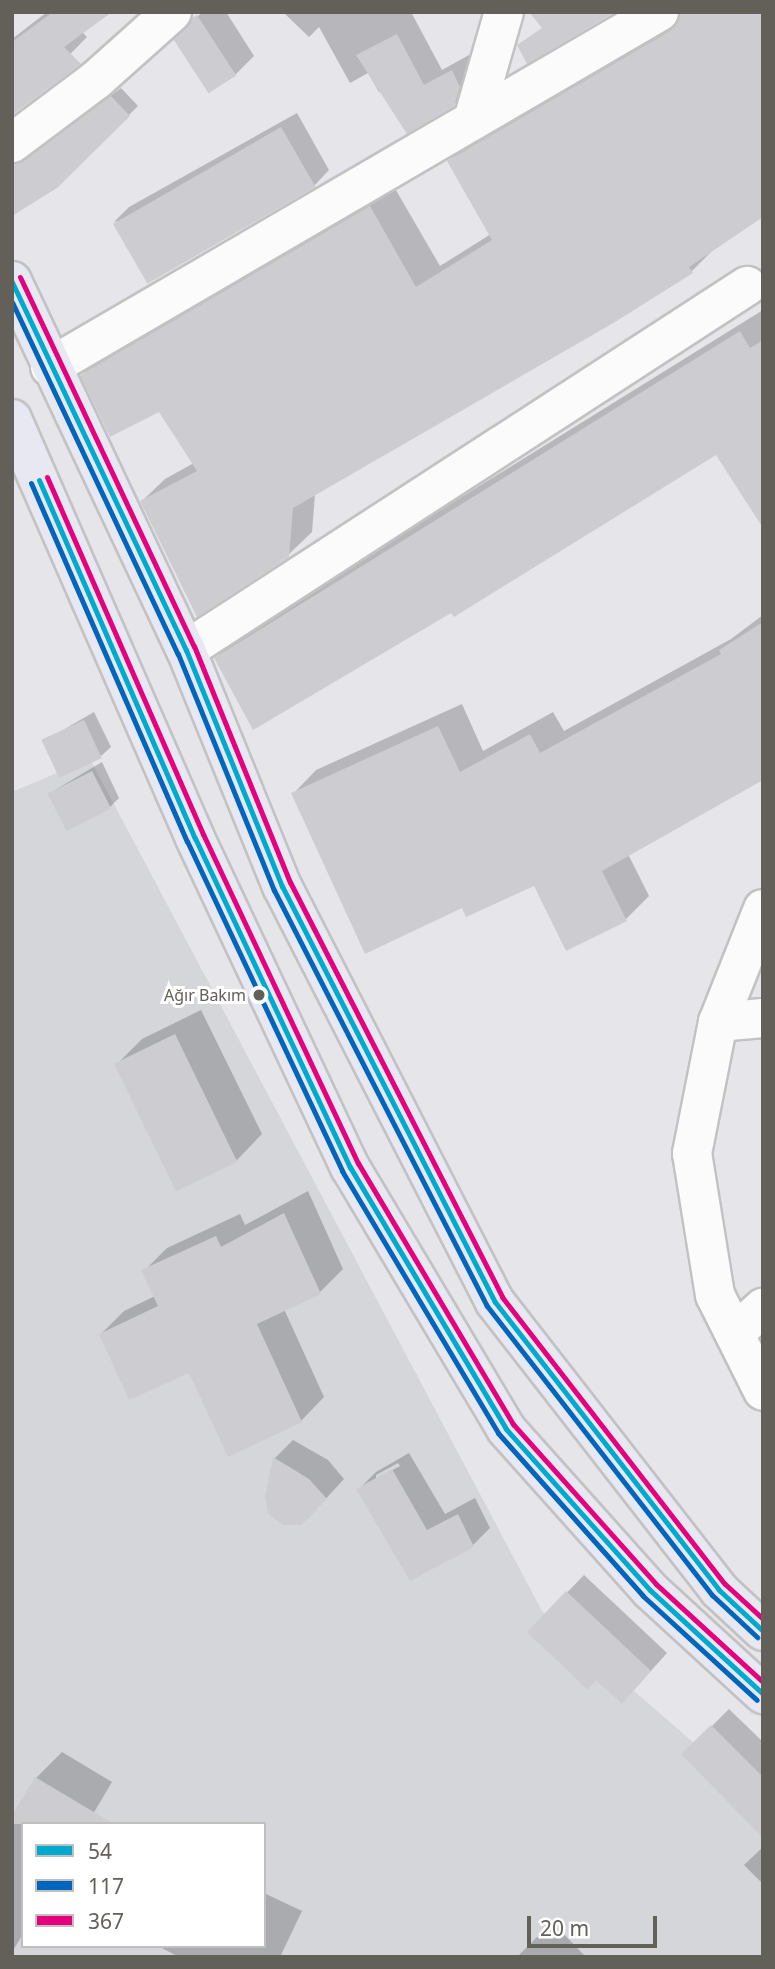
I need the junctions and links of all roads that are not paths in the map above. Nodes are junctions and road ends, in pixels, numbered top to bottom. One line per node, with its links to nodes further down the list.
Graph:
1 (172, 12): 5 (street)
2 (504, 12): 4 (street)
3 (659, 12): 4 (street)
4 (473, 120): 8 (street)
5 (12, 143)
6 (12, 281): 8 (main road)
7 (747, 286): 10 (street)
8 (50, 367): 10 (main road)
9 (12, 419): 17 (main road)
10 (186, 650): 16 (main road)
11 (763, 909): 13 (street)
12 (763, 1018): 13 (street)
13 (718, 1022): 14 (street)
14 (749, 1321): 15 (street)
15 (763, 1391)
16 (763, 1631)
17 (763, 1694)

